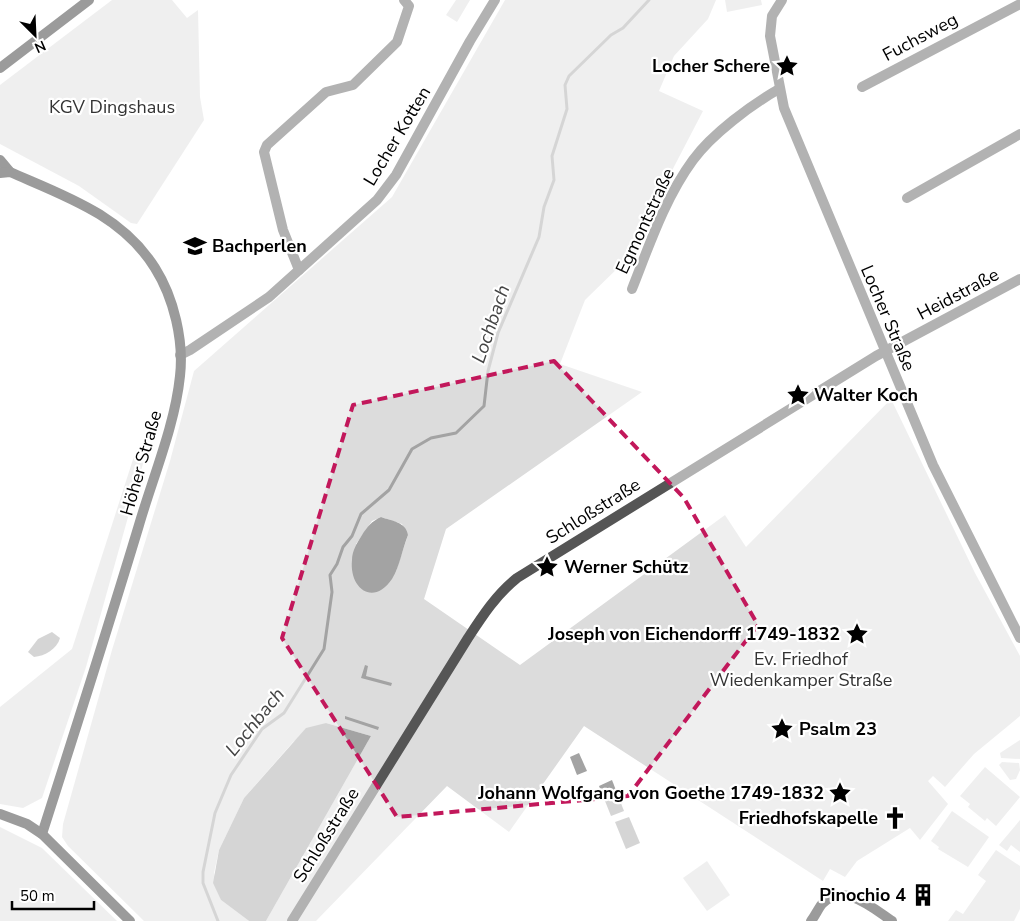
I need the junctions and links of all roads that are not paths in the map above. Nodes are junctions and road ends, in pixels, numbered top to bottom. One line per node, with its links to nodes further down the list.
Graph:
1 (89, 0): 6 (street)
2 (404, 0): 13 (street)
3 (495, 0): 13 (street, Locher Kotten)
4 (782, 0): 8 (street, Locher Straße)
5 (1020, 4): 7 (street, Fuchsweg)
6 (0, 68)
7 (862, 87)
8 (779, 90): 15 (street, Egmontstraße); 16 (street, Locher Straße)
9 (1020, 134): 12 (street)
10 (0, 160): 11 (street, Höher Straße)
11 (5, 172): 17 (street, Höher Straße)
12 (907, 198)
13 (298, 270): 17 (street, Locher Kotten)
14 (1020, 279): 16 (street, Heidstraße)
15 (632, 289)
16 (885, 352): 18 (street, Locher Straße); 22 (street, Schloßstraße)
17 (180, 354): 20 (street, Höher Straße)
18 (1020, 638)
19 (0, 814): 20 (street)
20 (42, 834): 21 (street)
21 (130, 921)
22 (292, 921)
23 (811, 921): 24 (street)
24 (892, 921)

